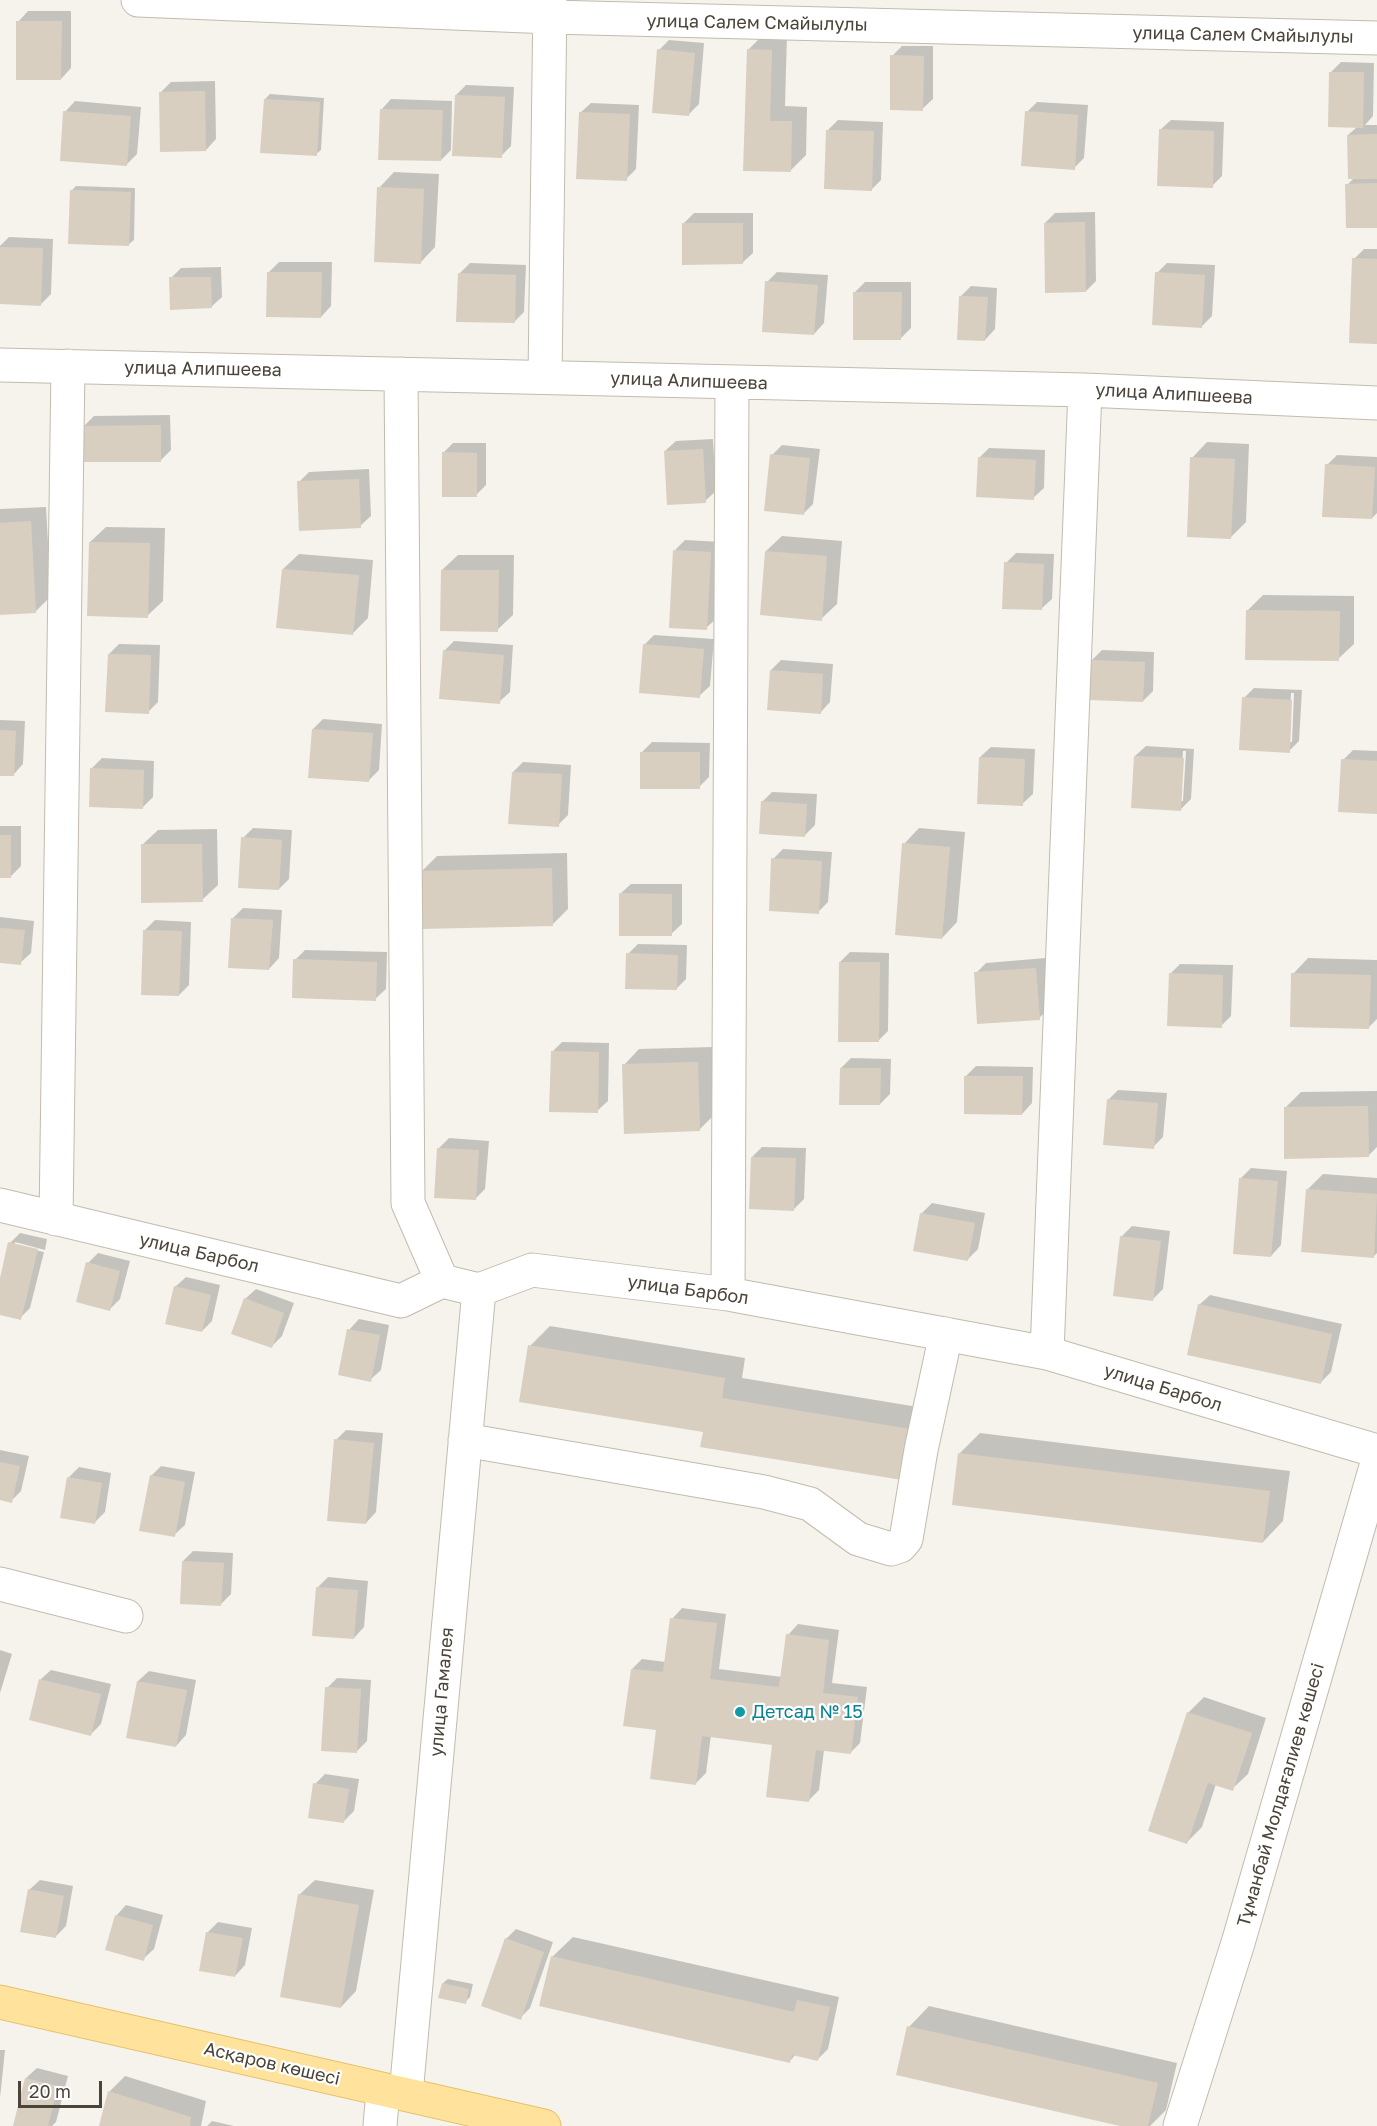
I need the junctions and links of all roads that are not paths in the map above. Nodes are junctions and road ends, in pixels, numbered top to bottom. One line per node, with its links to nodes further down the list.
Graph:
1 (138, 0): 2 (street, улица Салем Смайылулы)
2 (550, 9): 3 (street, улица Салем Смайылулы); 7 (street)
3 (1377, 38)
4 (0, 365): 5 (street, улица Алипшеева)
5 (68, 366): 6 (street, улица Алипшеева); 12 (street)
6 (401, 374): 7 (street, улица Алипшеева); 13 (street)
7 (545, 377): 8 (street, улица Алипшеева)
8 (732, 383): 9 (street, улица Алипшеева); 15 (street)
9 (1085, 390): 10 (street, улица Алипшеева); 17 (street)
10 (1377, 402)
11 (0, 1205): 12 (street, улица Барбол)
12 (56, 1219): 13 (street, улица Барбол)
13 (442, 1281): 14 (street)
14 (479, 1290): 15 (street, улица Барбол); 18 (street, улица Гамалея)
15 (728, 1294): 16 (street, улица Барбол)
16 (946, 1334): 17 (street, улица Барбол); 18 (street)
17 (1047, 1353): 19 (street, улица Барбол)
18 (465, 1440): 24 (street, улица Гамалея)
19 (1377, 1451)
20 (1377, 1463): 28 (street, Тұманбай Молдағалиев көшесі)
21 (0, 1584): 22 (street)
22 (126, 1616)
23 (0, 2002): 24 (main road, Асқаров көшесі)
24 (395, 2092): 25 (main road, Асқаров көшесі); 26 (street, улица Гамалея)
25 (504, 2122): 27 (main road, Асқаров көшесі)
26 (380, 2126)
27 (544, 2126)
28 (1180, 2126)

